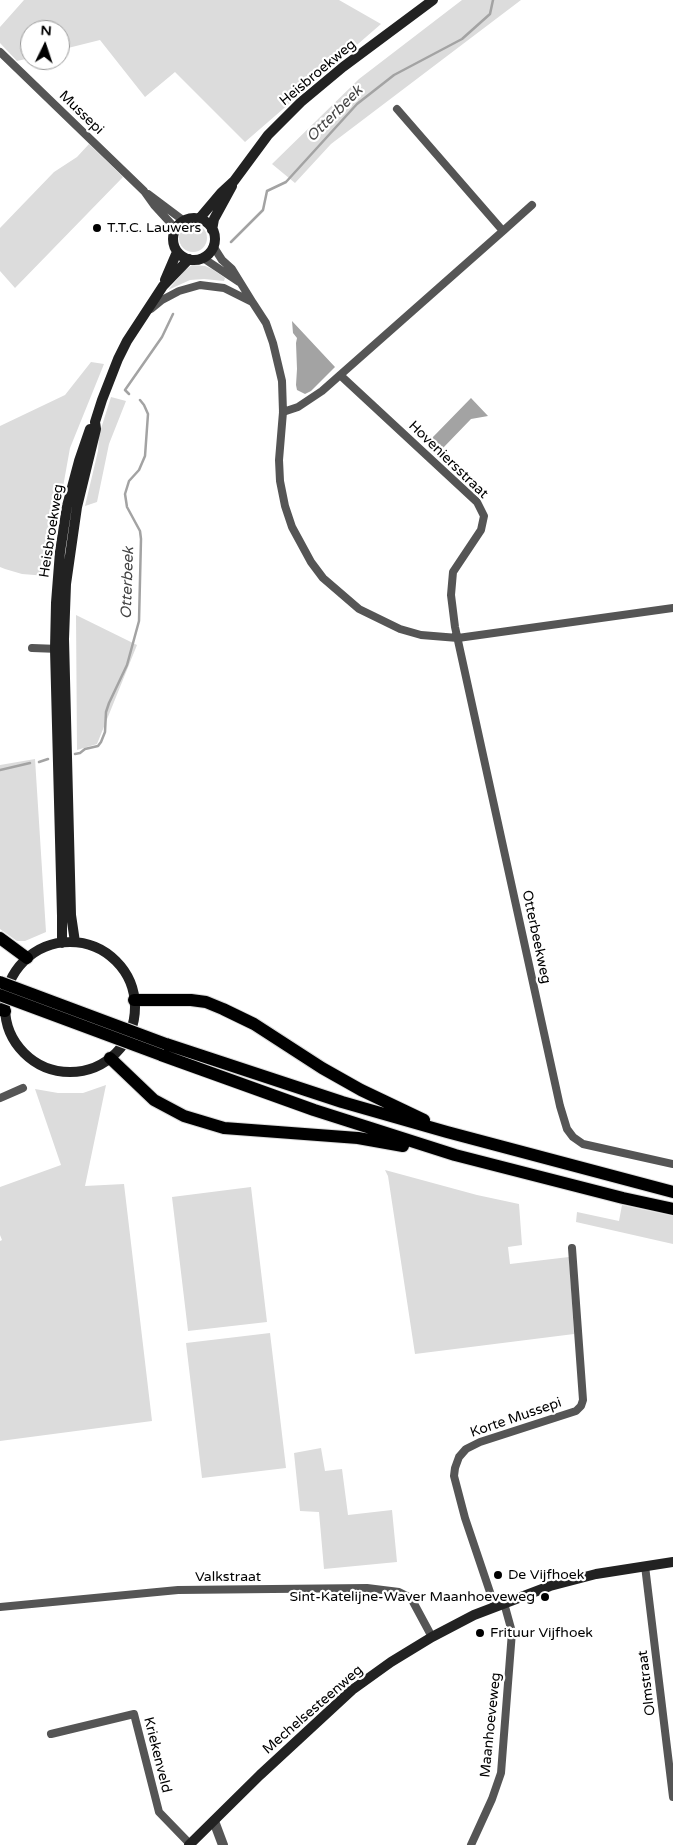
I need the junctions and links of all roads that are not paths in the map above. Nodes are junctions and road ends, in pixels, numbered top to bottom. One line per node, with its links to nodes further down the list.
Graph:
1 (433, 0): 4 (main road, Heisbroekweg)
2 (0, 52): 5 (street, Mussepi)
3 (397, 109): 11 (street)
4 (234, 181): 7 (main road, Heisbroekweg); 10 (main road, Heisbroekweg)
5 (144, 192): 8 (street, Mussepi); 9 (street, Mussepi)
6 (532, 205): 11 (street)
7 (199, 219): 8 (main road); 10 (main road)
8 (184, 221): 9 (main road)
9 (176, 229): 13 (main road, Heisbroekweg)
10 (212, 230): 12 (main road, Heisbroekweg)
11 (503, 231): 20 (street)
12 (213, 246): 14 (main road); 16 (street)
13 (178, 252): 15 (main road); 17 (main road, Heisbroekweg)
14 (203, 258): 15 (main road); 16 (street)
15 (189, 260): 17 (main road, Heisbroekweg)
16 (239, 282): 18 (street)
17 (163, 286): 19 (main road, Heisbroekweg)
18 (253, 303): 19 (street); 21 (street)
19 (143, 316): 25 (main road, Heisbroekweg)
20 (340, 375): 21 (street); 23 (street, Hoveniersstraat)
21 (282, 412): 23 (street)
22 (673, 608): 23 (street)
23 (458, 638): 41 (street, Otterbeekweg)
24 (32, 648): 25 (street)
25 (59, 649): 26 (main road, Heisbroekweg)
26 (65, 848): 28 (main road, Heisbroekweg); 29 (main road, Heisbroekweg)
27 (0, 938): 30 (highway)
28 (62, 942): 29 (main road); 30 (main road)
29 (75, 942): 33 (main road)
30 (27, 958): 34 (main road)
31 (0, 982): 35 (highway, bridge)
32 (0, 995): 35 (highway, bridge)
33 (134, 1000): 36 (main road); 39 (highway)
34 (2, 1011): 36 (main road)
35 (163, 1049): 39 (highway); 40 (highway)
36 (110, 1058): 40 (highway)
37 (23, 1088): 38 (street)
38 (0, 1098)
39 (447, 1132): 42 (highway)
40 (425, 1146): 43 (highway)
41 (673, 1164)
42 (673, 1192)
43 (673, 1209)
44 (572, 1248): 47 (street, Korte Mussepi)
45 (673, 1562): 46 (main road, Mechelsesteenweg)
46 (645, 1566): 47 (main road, Mechelsesteenweg); 51 (street, Olmstraat)
47 (500, 1605): 49 (main road, Mechelsesteenweg); 55 (street, Maanhoeveweg)
48 (0, 1607): 49 (street, Valkstraat)
49 (432, 1637): 52 (main road, Mechelsesteenweg)
50 (51, 1734): 53 (street, Kriekenveld)
51 (673, 1797)
52 (214, 1821): 53 (main road, Mechelsesteenweg); 54 (street)
53 (190, 1845)
54 (223, 1845)
55 (471, 1845)

